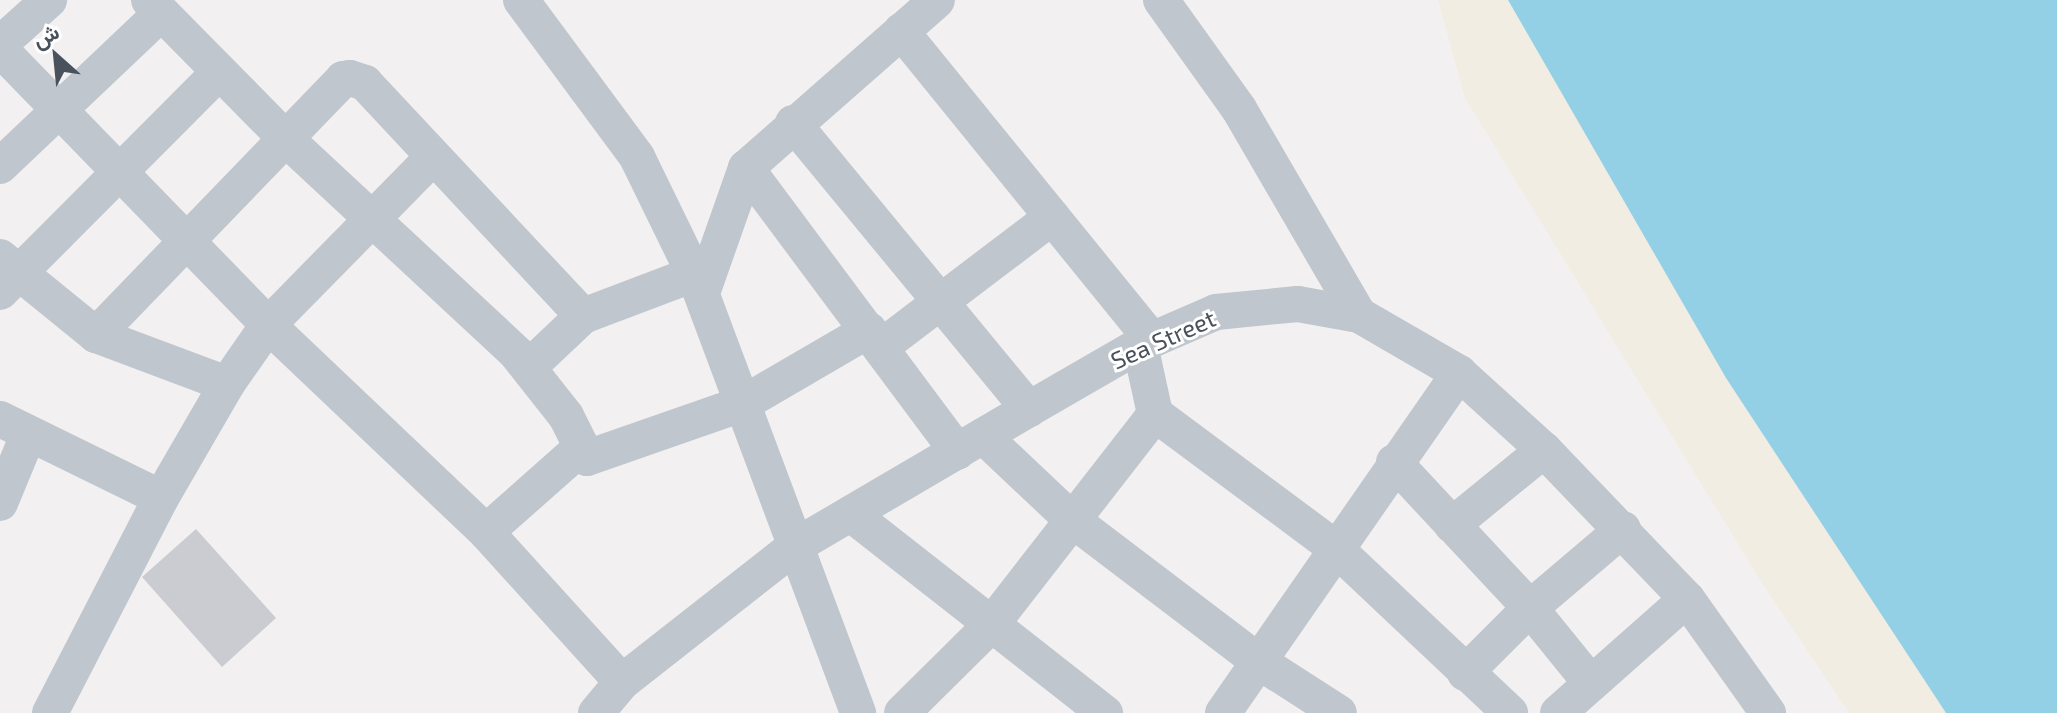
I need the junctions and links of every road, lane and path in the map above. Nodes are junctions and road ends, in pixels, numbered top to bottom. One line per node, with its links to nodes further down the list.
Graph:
1 (49, 0): 7 (street)
2 (521, 0): 20 (street)
3 (937, 0): 6 (street)
4 (1161, 0): 22 (street)
5 (155, 6): 8 (street); 9 (street)
6 (901, 31): 10 (street); 16 (street)
7 (0, 47): 9 (street)
8 (218, 73): 11 (street); 15 (street)
9 (57, 108): 13 (street); 15 (street)
10 (793, 123): 14 (street); 21 (street)
11 (286, 139): 12 (street); 17 (street); 18 (street)
12 (433, 157): 17 (street); 23 (street)
13 (0, 166)
14 (746, 168): 20 (street); 26 (street)
15 (119, 171): 18 (street); 19 (street)
16 (1052, 217): 21 (street); 27 (street)
17 (369, 219): 24 (street); 28 (street)
18 (188, 244): 24 (street); 25 (street)
19 (6, 275): 25 (street)
20 (698, 283): 23 (street); 31 (street)
21 (941, 300): 26 (street); 32 (street)
22 (1359, 315): 27 (street, Sea Street); 29 (street, Sea Street)
23 (583, 316): 28 (street)
24 (268, 325): 30 (street); 45 (street)
25 (96, 335): 30 (street)
26 (875, 339): 31 (street); 35 (street)
27 (1146, 342): 32 (street, Sea Street); 33 (street)
28 (529, 367): 36 (street)
29 (1459, 373): 37 (street, Sea Street); 38 (street)
30 (227, 384): 39 (street)
31 (742, 404): 36 (street); 46 (street)
32 (1029, 409): 35 (street, Sea Street)
33 (1155, 414): 42 (street); 47 (street)
34 (14, 427): 39 (street); 40 (street)
35 (971, 444): 41 (street, Sea Street); 42 (street)
36 (581, 448): 45 (street)
37 (1544, 450): 43 (street); 44 (street, Sea Street)
38 (1394, 462): 43 (street); 47 (street)
39 (161, 498): 55 (street)
40 (0, 503)
41 (851, 514): 46 (street, Sea Street); 50 (street)
42 (1071, 519): 50 (street); 51 (street)
43 (1452, 525): 49 (street)
44 (1623, 529): 48 (street, Sea Street); 49 (street)
45 (486, 532): 53 (street)
46 (797, 545): 53 (street, Sea Street); 57 (street)
47 (1334, 547): 51 (street); 52 (street)
48 (1687, 599): 54 (street); 64 (street, Sea Street)
49 (1530, 608): 52 (street); 54 (street)
50 (991, 625): 58 (street); 59 (street)
51 (1258, 661): 60 (street); 61 (street)
52 (1465, 673): 62 (street)
53 (622, 682): 56 (street, Sea Street)
54 (1590, 682): 63 (street)
55 (50, 713)
56 (596, 713)
57 (858, 713)
58 (902, 713)
59 (1105, 713)
60 (1223, 713)
61 (1339, 713)
62 (1510, 713)
63 (1558, 713)
64 (1768, 713)

